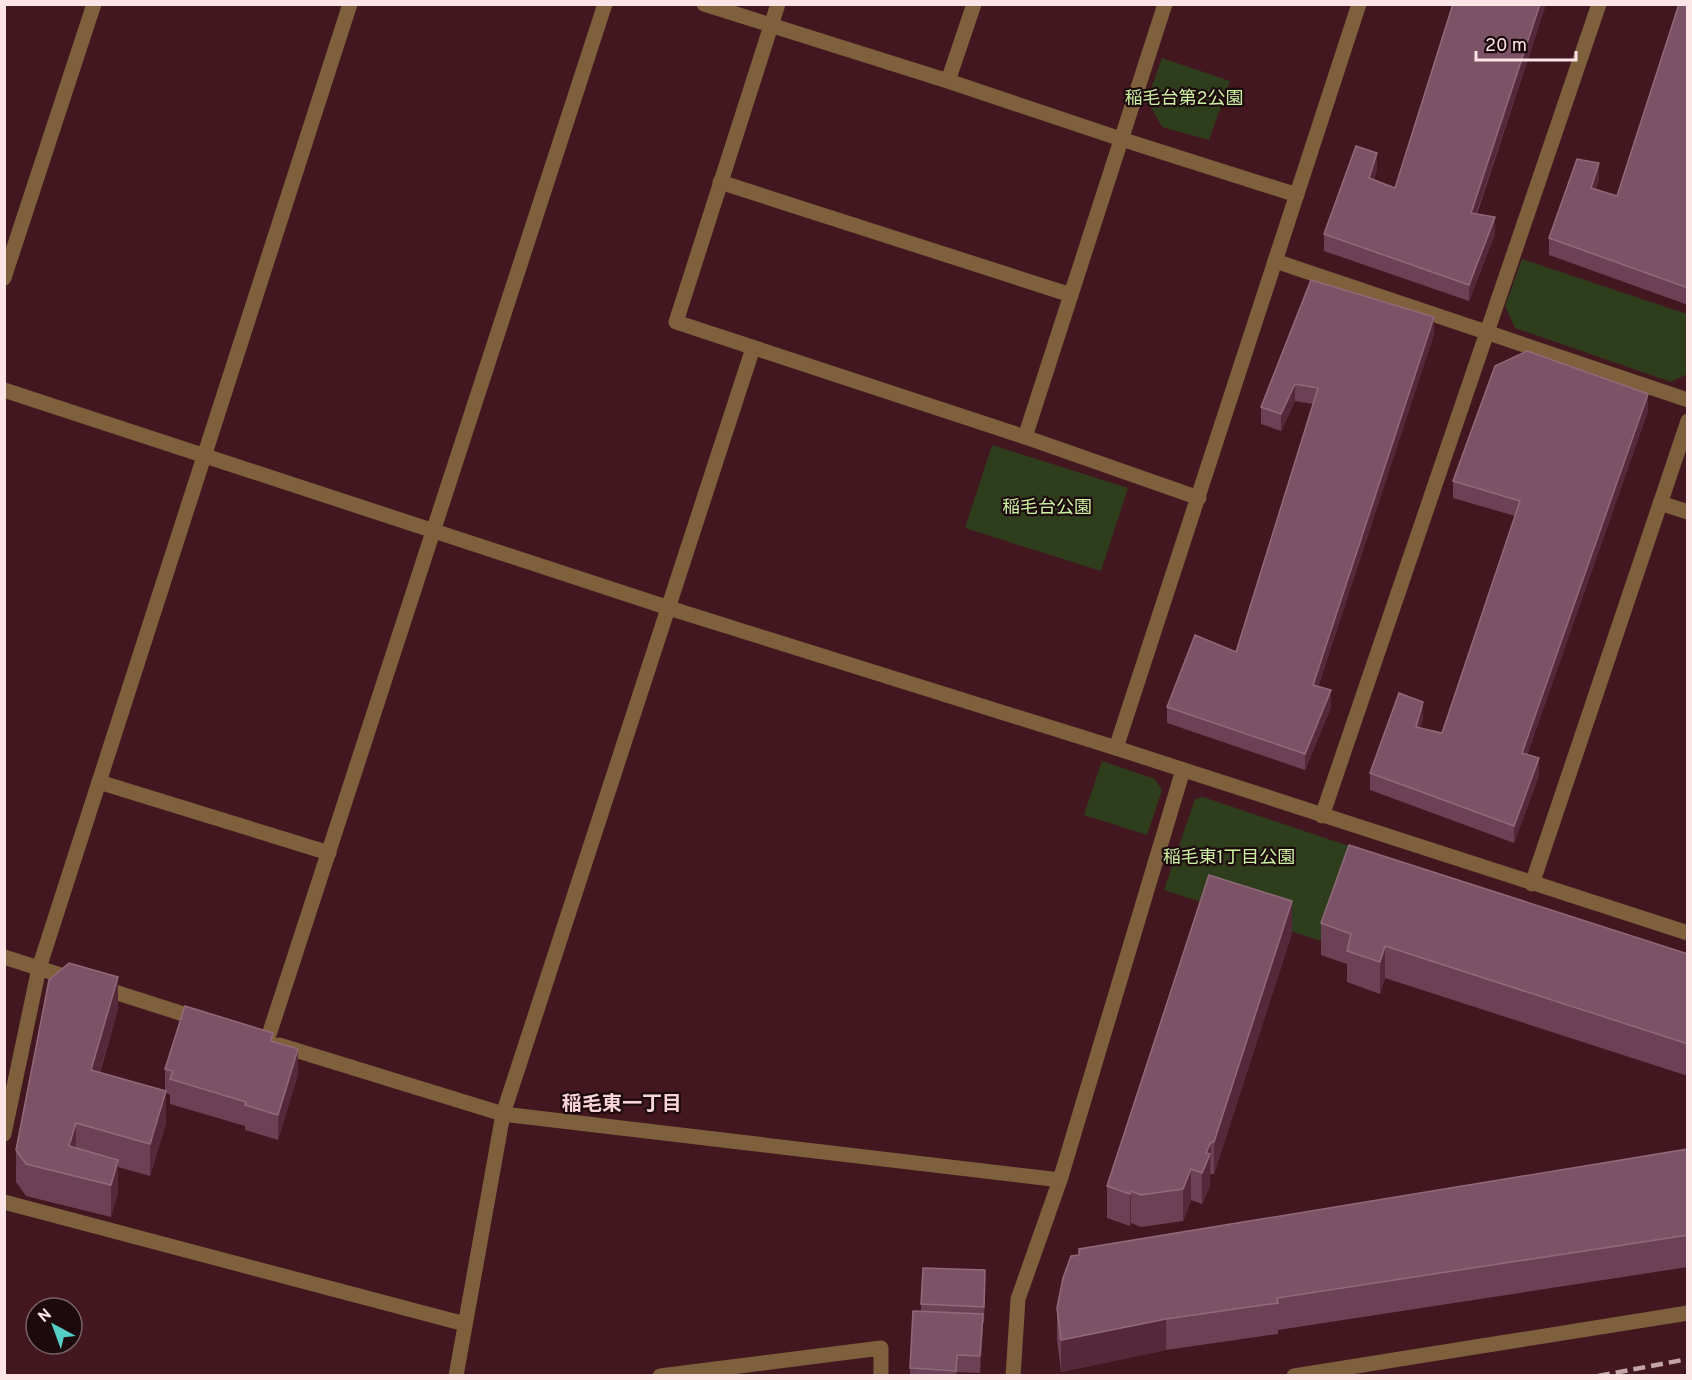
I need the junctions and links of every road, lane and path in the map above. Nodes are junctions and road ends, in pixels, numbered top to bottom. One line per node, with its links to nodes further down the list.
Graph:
1 (94, 4): 16 (street)
2 (350, 4): 24 (street)
3 (605, 4): 28 (street)
4 (704, 4): 10 (street)
5 (778, 4): 10 (street)
6 (974, 4): 11 (street)
7 (1165, 4): 12 (street)
8 (1359, 4): 14 (street)
9 (1599, 4): 18 (street)
10 (771, 26): 11 (street); 13 (street)
11 (948, 81): 12 (street)
12 (1121, 139): 14 (street); 17 (street)
13 (720, 182): 17 (street); 19 (street)
14 (1297, 195): 15 (street)
15 (1275, 261): 18 (street); 25 (street)
16 (4, 278)
17 (1071, 295): 23 (street)
18 (1486, 332): 21 (street); 33 (street)
19 (753, 348): 23 (street); 29 (street)
20 (4, 390): 24 (street)
21 (1688, 400)
22 (1688, 421): 26 (street)
23 (1025, 437): 25 (street)
24 (205, 454): 28 (street); 32 (street)
25 (1199, 498): 30 (street)
26 (1660, 503): 27 (street); 35 (street)
27 (1688, 512)
28 (434, 530): 29 (street); 34 (street)
29 (669, 608): 30 (street); 40 (street)
30 (1116, 748): 31 (street)
31 (1183, 770): 33 (street); 42 (street)
32 (99, 782): 34 (street); 38 (street)
33 (1322, 816): 35 (street)
34 (329, 852): 40 (street)
35 (1532, 884): 36 (street)
36 (1688, 933)
37 (4, 957): 38 (street)
38 (39, 968): 39 (street); 41 (street)
39 (222, 1026)
40 (503, 1114): 42 (street); 45 (street)
41 (4, 1134)
42 (1060, 1180): 49 (street)
43 (4, 1203): 45 (street)
44 (1688, 1313): 50 (street)
45 (465, 1324): 46 (street)
46 (456, 1376)
47 (660, 1376): 48 (street)
48 (881, 1376)
49 (1013, 1376)
50 (1294, 1376)

